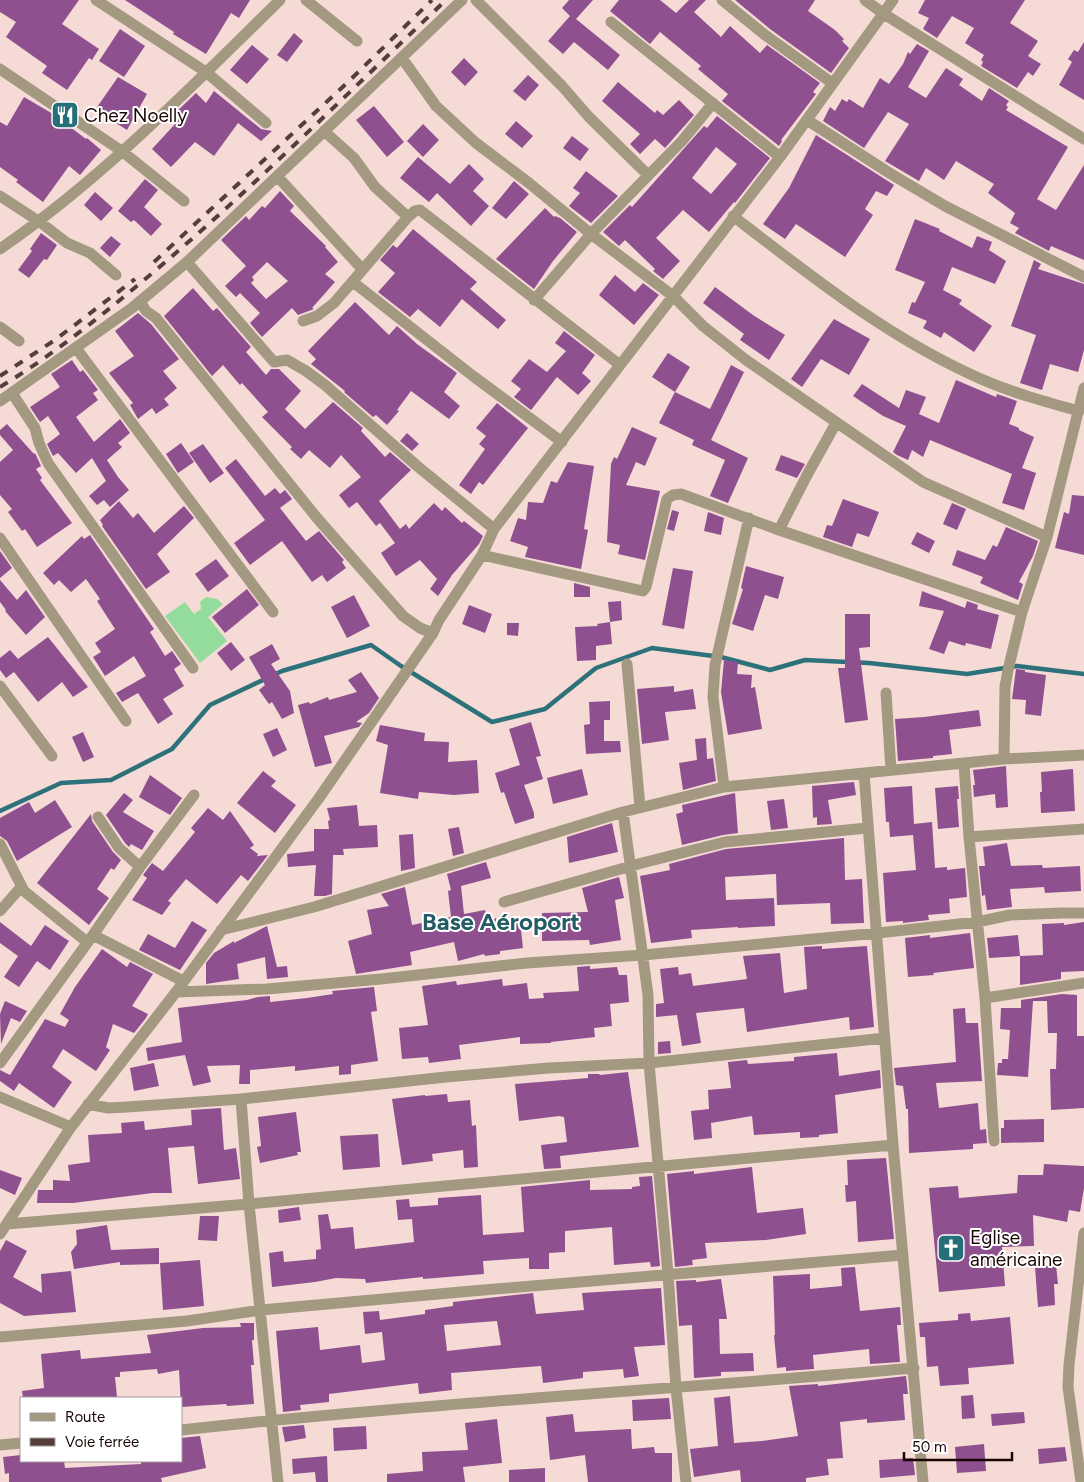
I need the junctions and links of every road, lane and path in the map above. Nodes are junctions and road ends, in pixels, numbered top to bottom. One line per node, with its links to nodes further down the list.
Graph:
1 (96, 0): 14 (street)
2 (280, 0): 14 (street)
3 (306, 0): 11 (street)
4 (462, 0): 12 (street)
5 (476, 0): 23 (street)
6 (722, 0): 15 (street)
7 (865, 0): 9 (street)
8 (893, 0): 9 (street)
9 (884, 14): 15 (street); 20 (street)
10 (611, 22): 16 (street)
11 (357, 41)
12 (402, 58): 19 (street); 30 (street)
13 (0, 69): 21 (street)
14 (206, 72): 18 (street); 21 (street)
15 (832, 83): 17 (street)
16 (713, 104): 22 (street); 23 (street)
17 (807, 120): 22 (street); 35 (street)
18 (266, 122)
19 (324, 131): 24 (street); 28 (street)
20 (1084, 139)
21 (123, 152): 26 (street); 29 (street)
22 (780, 157): 27 (street)
23 (648, 175): 30 (street)
24 (277, 176): 32 (street); 33 (street)
25 (0, 196): 29 (street)
26 (184, 201)
27 (733, 216): 37 (street); 48 (street)
28 (408, 218): 33 (street); 38 (street)
29 (40, 222): 31 (street); 34 (street)
30 (591, 234): 37 (street); 38 (street)
31 (0, 249)
32 (188, 262): 39 (street); 52 (street)
33 (362, 269): 36 (street)
34 (116, 275)
35 (1084, 277)
36 (353, 282): 40 (street); 50 (street)
37 (673, 296): 44 (street); 49 (street)
38 (534, 300): 44 (street)
39 (140, 301): 43 (street); 59 (street)
40 (304, 321)
41 (0, 327): 42 (street)
42 (18, 341)
43 (76, 348): 46 (street); 57 (street)
44 (620, 366): 50 (street)
45 (1084, 388): 48 (street)
46 (12, 393): 47 (street); 61 (street)
47 (0, 401)
48 (1079, 411): 54 (street)
49 (836, 423): 53 (street); 54 (street)
50 (562, 442): 52 (street)
51 (748, 518): 53 (street); 56 (street); 71 (street)
52 (494, 530): 56 (street)
53 (779, 530): 58 (street)
54 (1047, 537): 58 (street)
55 (0, 538): 64 (street)
56 (482, 555): 59 (street)
57 (273, 612)
58 (1022, 612): 67 (street)
59 (432, 633): 87 (street)
60 (627, 664): 73 (street)
61 (193, 668)
62 (0, 686): 66 (street)
63 (886, 693): 69 (street)
64 (126, 721)
65 (1084, 755): 67 (street)
66 (52, 756)
67 (1004, 759): 68 (street)
68 (964, 764): 69 (street); 78 (street)
69 (891, 770): 70 (street)
70 (864, 773): 71 (street); 76 (street)
71 (724, 786): 73 (street)
72 (194, 795): 81 (street)
73 (640, 807): 74 (street)
74 (623, 812): 80 (street); 87 (street)
75 (98, 817): 81 (street)
76 (868, 828): 80 (street); 88 (street)
77 (1084, 829): 78 (street)
78 (969, 837): 86 (street)
79 (0, 844): 82 (street)
80 (631, 866): 83 (street); 90 (street)
81 (140, 867): 89 (street)
82 (21, 887): 84 (street); 89 (street)
83 (504, 902)
84 (0, 911)
85 (1084, 913): 86 (street)
86 (977, 922): 88 (street); 94 (street)
87 (221, 930): 91 (street)
88 (878, 933): 90 (street); 95 (street)
89 (90, 939): 91 (street); 97 (street)
90 (643, 955): 93 (street); 96 (street)
91 (183, 981): 93 (street)
92 (1084, 983): 94 (street)
93 (176, 992): 100 (street)
94 (985, 998): 102 (street)
95 (886, 1038): 96 (street); 103 (street)
96 (649, 1063): 99 (street); 104 (street)
97 (0, 1064)
98 (0, 1097): 101 (street)
99 (240, 1099): 100 (street); 105 (street)
100 (88, 1104): 101 (street)
101 (71, 1128): 106 (street)
102 (994, 1141)
103 (893, 1145): 104 (street); 109 (street)
104 (658, 1166): 105 (street); 110 (street)
105 (250, 1204): 106 (street); 111 (street)
106 (7, 1224): 108 (street)
107 (1084, 1233): 122 (street)
108 (0, 1234)
109 (903, 1255): 110 (street); 113 (street)
110 (668, 1274): 111 (street); 114 (street)
111 (261, 1310): 112 (street); 115 (street)
112 (0, 1337)
113 (914, 1368): 114 (street); 121 (street)
114 (676, 1388): 115 (street); 120 (street)
115 (272, 1420): 116 (street); 119 (street)
116 (182, 1430)
117 (20, 1443): 118 (street)
118 (0, 1445)
119 (278, 1482)
120 (686, 1482)
121 (923, 1482)
122 (1081, 1482)

